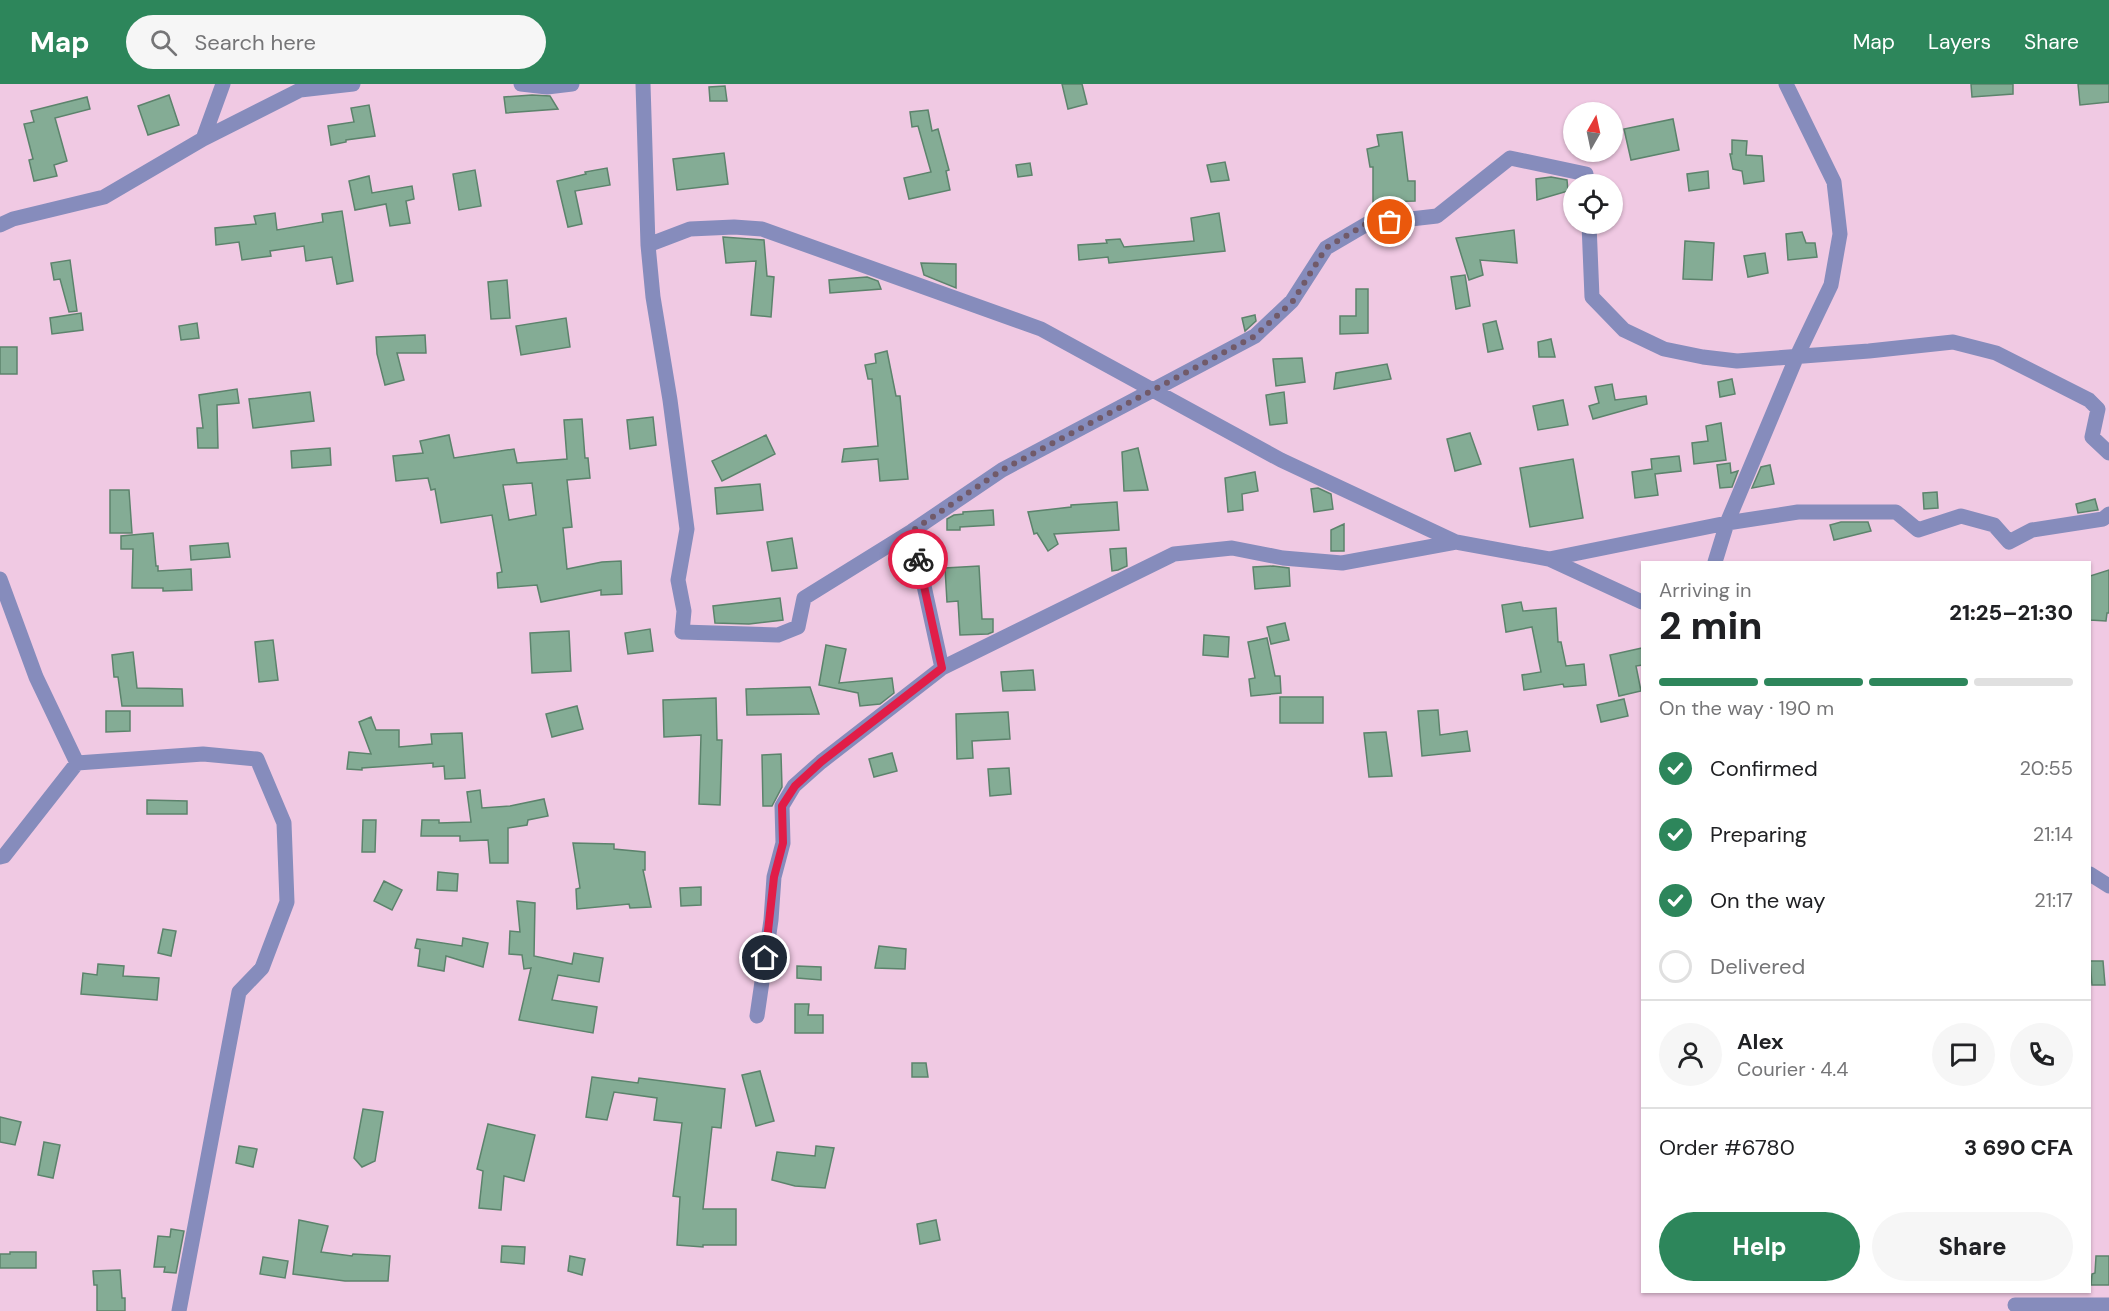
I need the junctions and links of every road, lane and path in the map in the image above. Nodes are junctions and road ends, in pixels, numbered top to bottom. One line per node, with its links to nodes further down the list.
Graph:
1 (223, 84): 7 (street)
2 (353, 84): 7 (street)
3 (521, 84): 4 (street)
4 (572, 84)
5 (643, 84): 11 (street)
6 (1786, 84): 12 (street)
7 (203, 139): 9 (street)
8 (1586, 174): 13 (street)
9 (0, 225)
10 (1589, 234): 12 (street)
11 (648, 245): 13 (street); 17 (street)
12 (1797, 356): 14 (street); 16 (street)
13 (1154, 390): 17 (street); 18 (street)
14 (2109, 453)
15 (2109, 514): 16 (street)
16 (1727, 523): 19 (street); 20 (street)
17 (912, 531): 23 (street)
18 (1456, 542): 19 (street); 23 (street)
19 (1549, 560): 22 (street)
20 (1716, 561)
21 (0, 579): 24 (street)
22 (1641, 602)
23 (942, 668): 28 (street)
24 (77, 763): 25 (street); 32 (street)
25 (0, 857)
26 (2091, 875): 27 (street)
27 (2109, 886)
28 (757, 1016)
29 (2023, 1293): 31 (street)
30 (2109, 1305): 31 (street)
31 (2014, 1308)
32 (179, 1311)

